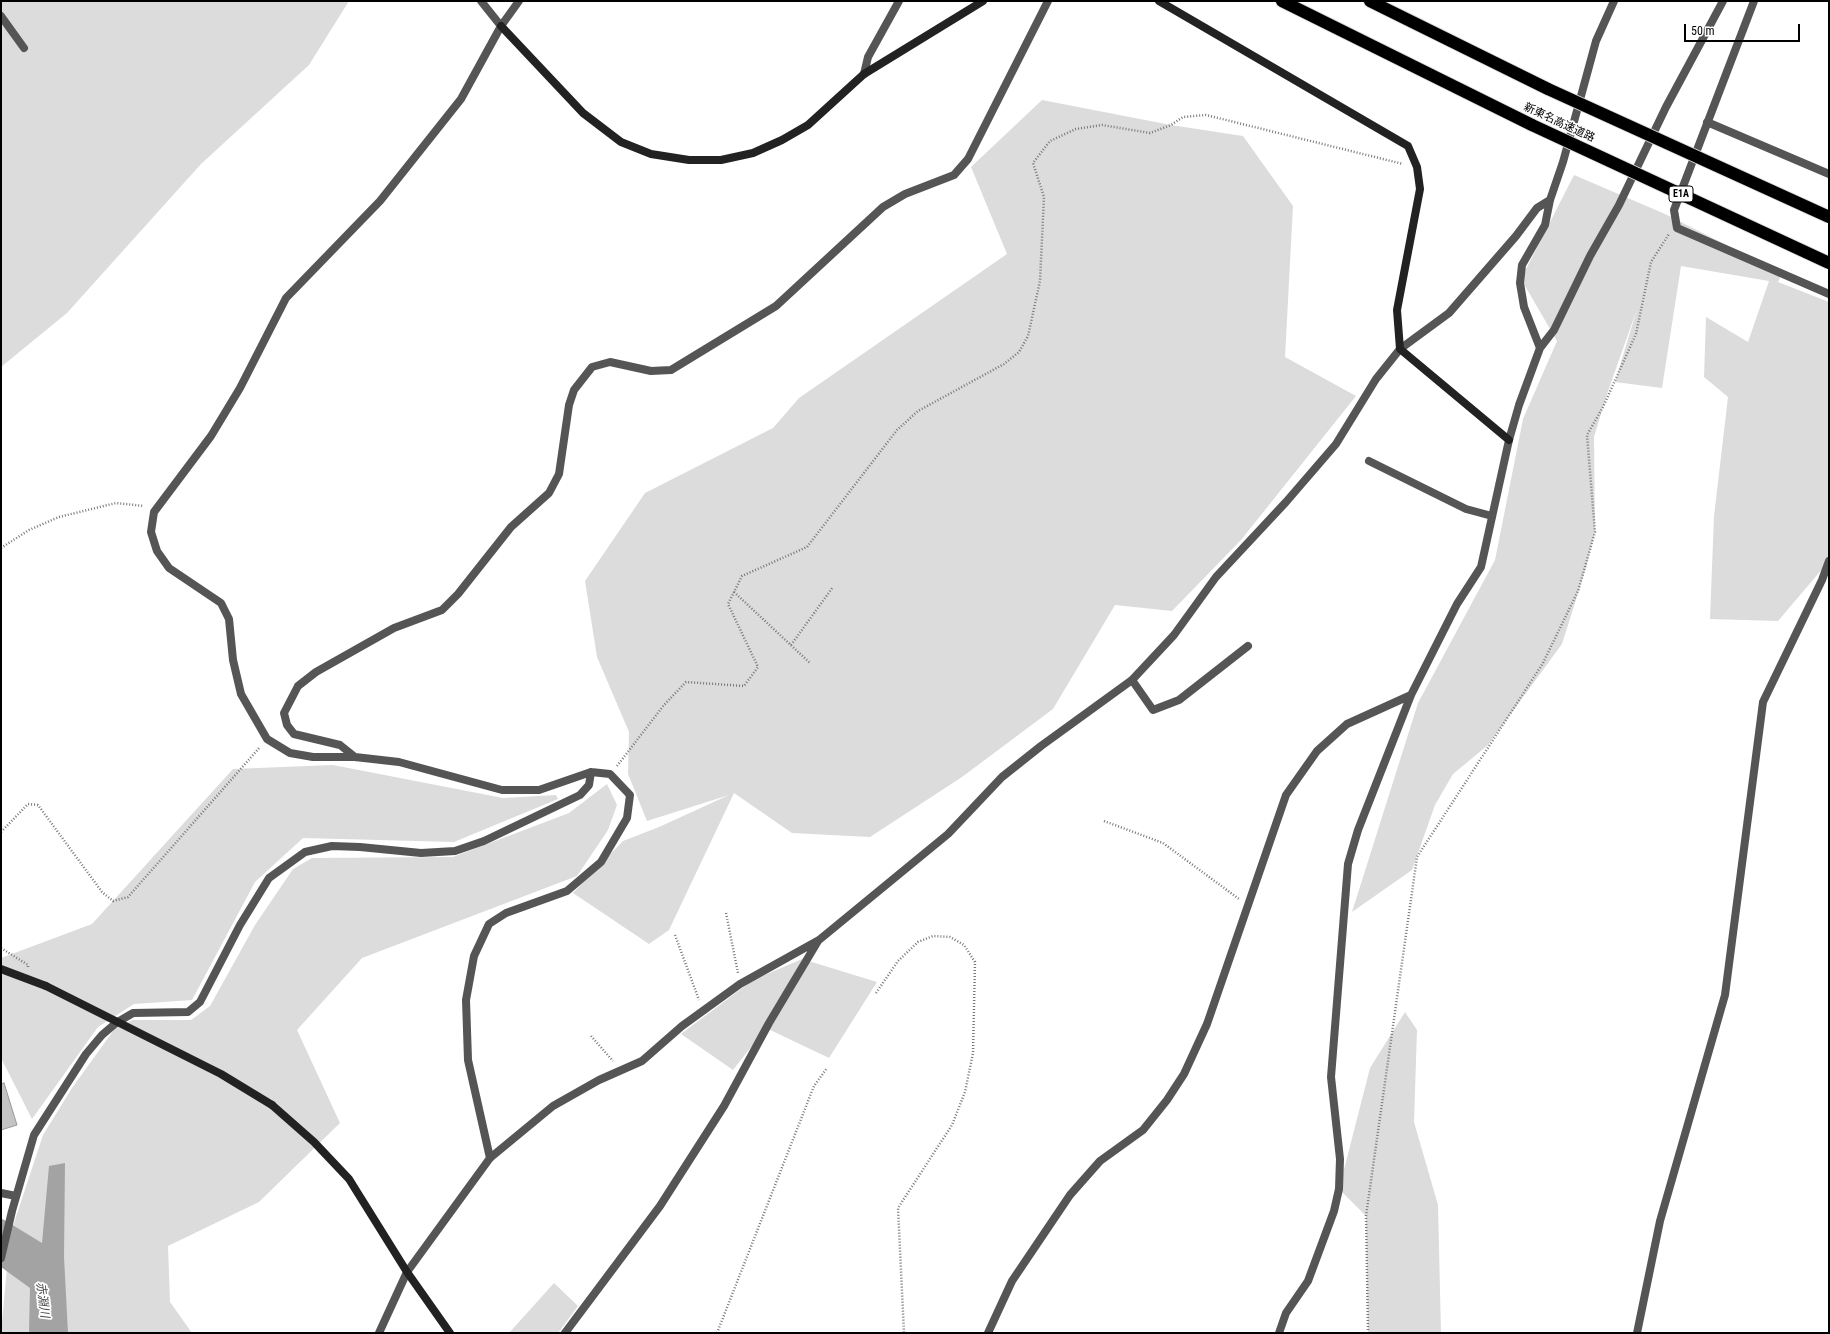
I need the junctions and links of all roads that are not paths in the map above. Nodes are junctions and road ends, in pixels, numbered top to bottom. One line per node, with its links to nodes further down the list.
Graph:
1 (481, 1): 13 (street)
2 (519, 1): 13 (street)
3 (898, 1): 15 (street)
4 (983, 1): 15 (street)
5 (1048, 1): 31 (street)
6 (1159, 1): 23 (street)
7 (1282, 1): 20 (highway, 新東名高速道路 / E1A, bridge)
8 (1370, 1): 19 (highway, bridge)
9 (1614, 1): 18 (street)
10 (1723, 1): 22 (street)
11 (1754, 1): 16 (street)
12 (1, 16): 14 (street)
13 (501, 26): 15 (street); 31 (street)
14 (24, 48)
15 (864, 74)
16 (1707, 122): 17 (street); 21 (street)
17 (1829, 174)
18 (1550, 200): 22 (street); 23 (street)
19 (1829, 217)
20 (1829, 263)
21 (1829, 294)
22 (1540, 348): 24 (street)
23 (1400, 349): 24 (street); 29 (street)
24 (1509, 440): 26 (street)
25 (1369, 461): 26 (street)
26 (1492, 516): 30 (street)
27 (1829, 561): 45 (street)
28 (1248, 646): 29 (street)
29 (1132, 680): 33 (street)
30 (1411, 695): 43 (street); 44 (street)
31 (355, 757): 32 (street)
32 (591, 772): 35 (street); 37 (street)
33 (819, 940): 35 (street); 42 (street)
34 (1, 969): 39 (street, bridge)
35 (490, 1158): 39 (street)
36 (1, 1193): 37 (street)
37 (16, 1196): 38 (street)
38 (1, 1258)
39 (407, 1272): 40 (street); 41 (street)
40 (379, 1333)
41 (450, 1333)
42 (565, 1333)
43 (988, 1333)
44 (1279, 1333)
45 (1637, 1333)

